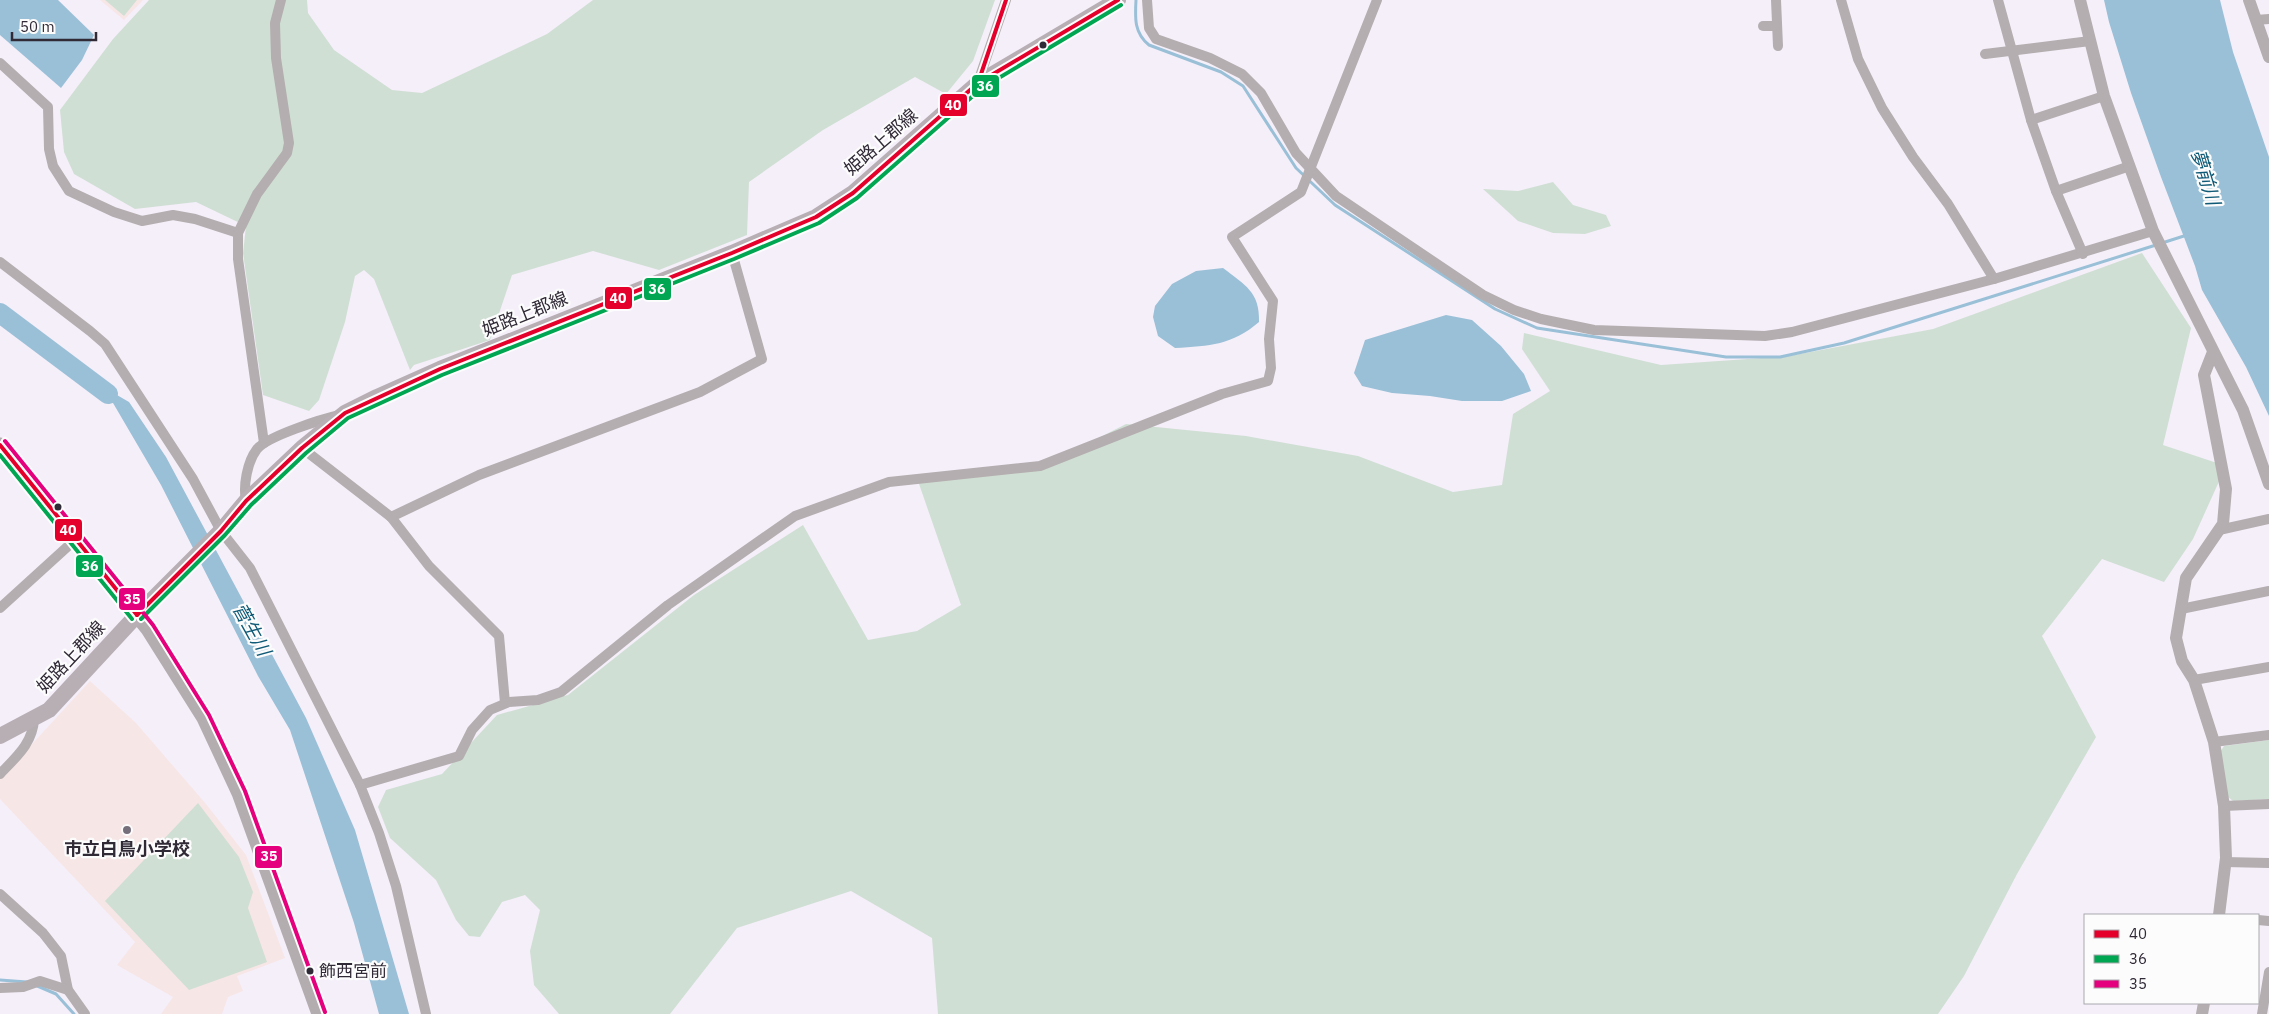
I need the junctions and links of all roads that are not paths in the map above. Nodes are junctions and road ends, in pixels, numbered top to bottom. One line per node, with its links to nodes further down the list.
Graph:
1 (281, 0): 28 (street)
2 (1006, 0): 21 (street)
3 (1118, 0): 21 (main road, 姫路上郡線)
4 (1147, 0): 25 (street)
5 (1377, 0): 25 (street)
6 (1776, 0): 14 (street)
7 (1841, 0): 32 (street)
8 (1998, 0): 17 (street)
9 (2080, 0): 15 (street)
10 (2249, 0): 12 (street)
11 (2269, 19): 12 (street)
12 (2256, 20): 19 (street)
13 (1763, 26): 14 (street)
14 (1775, 26): 16 (street)
15 (2090, 41): 17 (street); 22 (street)
16 (1778, 46)
17 (2012, 50): 18 (street); 23 (street)
18 (1985, 54)
19 (2269, 57)
20 (0, 63): 28 (street)
21 (978, 83): 29 (main road, 姫路上郡線)
22 (2104, 96): 23 (street); 24 (street)
23 (2031, 120): 26 (street)
24 (2130, 166): 26 (street); 27 (street)
25 (1310, 167): 32 (street); 51 (street)
26 (2056, 191): 30 (street)
27 (2153, 231): 30 (street); 33 (street)
28 (238, 234): 35 (street)
29 (732, 253): 34 (main road, 姫路上郡線); 40 (street)
30 (2083, 254): 32 (street)
31 (0, 262): 43 (street)
32 (1994, 279)
33 (2213, 352): 38 (street); 42 (street)
34 (345, 414): 35 (street); 37 (main road, 姫路上郡線)
35 (264, 443): 39 (street)
36 (0, 445): 44 (main road)
37 (302, 448): 39 (main road, 姫路上郡線); 40 (street)
38 (2269, 484)
39 (246, 501): 43 (main road, 姫路上郡線)
40 (391, 517): 51 (street)
41 (2269, 519): 42 (street)
42 (2219, 530): 47 (street)
43 (219, 533): 48 (main road, 姫路上郡線); 57 (street)
44 (77, 538): 46 (street); 48 (main road)
45 (2269, 591): 47 (street)
46 (0, 608)
47 (2181, 609): 50 (street)
48 (142, 611): 52 (main road, 姫路上郡線); 69 (main road)
49 (2269, 667): 50 (street)
50 (2194, 680): 55 (street)
51 (505, 703): 57 (street)
52 (34, 719): 54 (main road, 姫路上郡線); 56 (street)
53 (2269, 735): 55 (street)
54 (0, 736)
55 (2214, 742): 59 (street)
56 (0, 774)
57 (360, 785): 67 (street)
58 (2269, 804): 59 (street)
59 (2224, 806): 60 (street)
60 (2225, 862): 61 (street); 63 (street)
61 (2269, 863)
62 (0, 894): 66 (street)
63 (2219, 914)
64 (2269, 972): 70 (street)
65 (0, 988): 66 (street)
66 (68, 990): 68 (street)
67 (423, 1012)
68 (85, 1014)
69 (319, 1014)
70 (2262, 1014)

